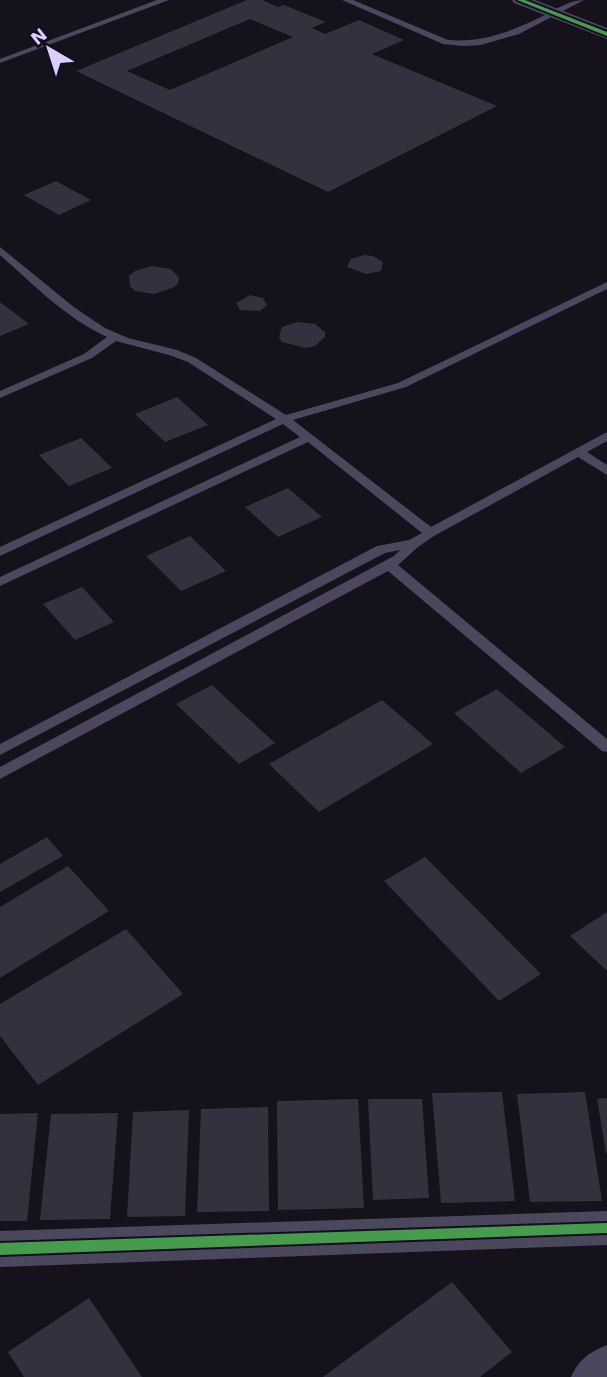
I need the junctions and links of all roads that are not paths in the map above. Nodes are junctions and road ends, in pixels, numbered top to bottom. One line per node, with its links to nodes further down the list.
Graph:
1 (164, 0): 7 (lane)
2 (346, 0): 5 (lane)
3 (520, 0): 5 (street)
4 (580, 0): 5 (lane)
5 (554, 13): 6 (street)
6 (607, 34)
7 (2, 61)
8 (0, 250): 10 (lane)
9 (607, 285): 12 (lane)
10 (115, 337): 11 (lane); 12 (lane)
11 (0, 395)
12 (285, 419): 14 (lane); 19 (lane)
13 (607, 436): 15 (lane)
14 (309, 437): 17 (lane); 21 (lane)
15 (578, 451): 16 (lane); 17 (lane)
16 (607, 471)
17 (430, 533): 18 (lane)
18 (413, 544): 20 (lane); 23 (lane)
19 (0, 552)
20 (389, 565): 22 (lane); 24 (lane)
21 (0, 582)
22 (607, 747)
23 (0, 750)
24 (0, 774)
25 (607, 1228): 26 (street)
26 (0, 1249)
27 (607, 1364): 28 (street)
28 (591, 1377)

